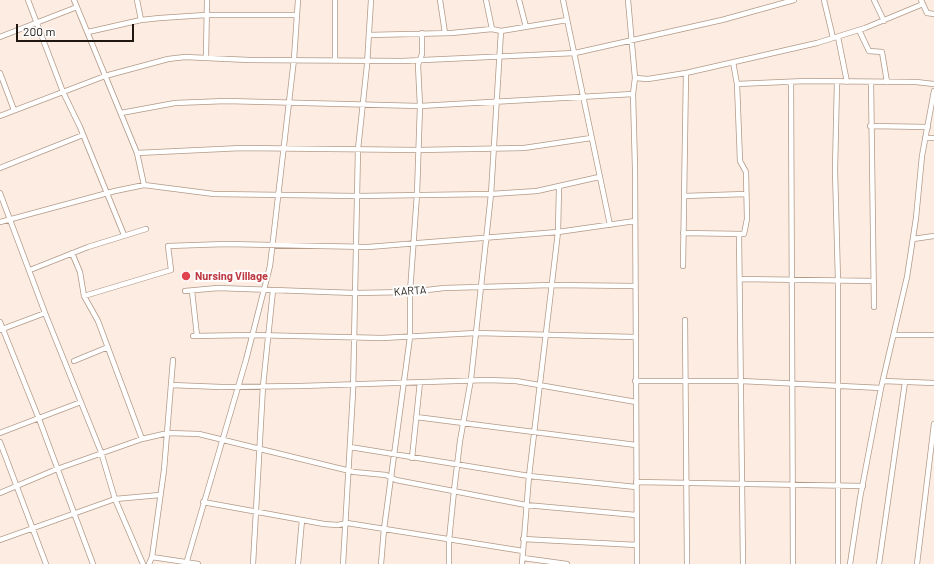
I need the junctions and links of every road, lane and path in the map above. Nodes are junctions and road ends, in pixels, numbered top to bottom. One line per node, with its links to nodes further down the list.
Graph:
1 (28, 0): 24 (street)
2 (74, 0): 17 (street)
3 (137, 0): 21 (street)
4 (207, 0): 19 (street)
5 (298, 0): 20 (street)
6 (335, 0): 40 (street)
7 (371, 0): 32 (street)
8 (440, 0): 31 (street)
9 (486, 0): 26 (street)
10 (519, 0): 25 (street)
11 (563, 0): 22 (street)
12 (629, 0): 35 (street)
13 (794, 0): 35 (street)
14 (824, 0): 34 (street)
15 (874, 0): 23 (street)
16 (922, 2): 18 (street); 23 (street)
17 (77, 7): 24 (street); 29 (street)
18 (934, 14)
19 (206, 15): 20 (street); 21 (street); 37 (street)
20 (297, 15): 39 (street)
21 (141, 20): 29 (street)
22 (567, 20): 25 (street); 36 (street)
23 (884, 21): 27 (street)
24 (38, 23): 33 (street); 56 (street)
25 (526, 27): 28 (street)
26 (492, 29): 28 (street); 31 (street)
27 (859, 30): 34 (street); 51 (street)
28 (501, 31): 38 (street)
29 (88, 32): 46 (street)
30 (422, 33): 31 (street); 32 (street); 41 (street)
31 (445, 33)
32 (369, 34): 42 (street)
33 (0, 37)
34 (836, 38): 43 (street); 49 (street)
35 (633, 40): 36 (street); 47 (street)
36 (575, 53): 38 (street); 58 (street)
37 (206, 57): 39 (street); 46 (street)
38 (499, 57): 41 (street); 59 (street)
39 (294, 59): 40 (street); 60 (street)
40 (335, 60): 42 (street)
41 (420, 60): 42 (street); 62 (street)
42 (367, 61): 61 (street)
43 (733, 62): 44 (street); 53 (street)
44 (686, 72): 47 (street); 88 (street)
45 (0, 73): 63 (street)
46 (105, 76): 56 (street); 64 (street)
47 (635, 78): 57 (street)
48 (837, 82): 49 (street); 52 (street); 109 (street)
49 (847, 82): 50 (street)
50 (871, 82): 51 (street); 66 (street)
51 (887, 82): 54 (street)
52 (791, 83): 53 (street); 108 (street)
53 (737, 84): 85 (street)
54 (934, 84)
55 (934, 91): 67 (street)
56 (63, 92): 63 (street); 68 (street)
57 (633, 94): 58 (street); 90 (street)
58 (583, 96): 59 (street); 69 (street)
59 (497, 102): 62 (street); 74 (street)
60 (289, 104): 61 (street); 64 (street); 72 (street)
61 (363, 106): 62 (street); 73 (street)
62 (420, 106): 75 (street)
63 (14, 110): 65 (street)
64 (121, 113): 76 (street)
65 (0, 116)
66 (870, 126): 67 (street); 110 (street)
67 (928, 127): 70 (street)
68 (83, 135): 77 (street); 82 (street)
69 (591, 138): 74 (street); 78 (street)
70 (926, 138): 71 (street); 100 (street)
71 (934, 138)
72 (284, 149): 73 (street); 76 (street); 86 (street)
73 (358, 149): 75 (street); 87 (street)
74 (495, 149): 75 (street); 84 (street)
75 (418, 150): 83 (street)
76 (137, 154): 79 (street)
77 (0, 168)
78 (599, 177): 80 (street); 92 (street)
79 (144, 185): 82 (street); 86 (street)
80 (560, 187): 84 (street); 94 (street)
81 (0, 193): 89 (street)
82 (106, 194): 89 (street); 96 (street)
83 (417, 194): 84 (street); 87 (street); 101 (street)
84 (491, 194): 99 (street)
85 (746, 194): 88 (street); 97 (street)
86 (277, 195): 87 (street); 102 (street)
87 (357, 196): 103 (street)
88 (684, 196): 95 (street)
89 (11, 220): 91 (street); 106 (street)
90 (635, 221): 92 (street); 112 (street)
91 (0, 222)
92 (610, 225): 94 (street)
93 (146, 228): 96 (street)
94 (558, 232): 99 (street); 111 (street)
95 (683, 233): 97 (street); 105 (street)
96 (124, 235): 104 (street)
97 (739, 235): 107 (street)
98 (934, 236): 100 (street)
99 (486, 239): 101 (street); 113 (street)
100 (913, 239): 129 (street)
101 (414, 244): 103 (street); 118 (street)
102 (272, 245): 103 (street); 114 (street); 120 (street)
103 (355, 247): 119 (street)
104 (72, 253): 106 (street); 120 (street)
105 (684, 266)
106 (30, 270): 122 (street)
107 (740, 279): 108 (street); 141 (street)
108 (792, 280): 109 (street); 146 (street)
109 (838, 281): 110 (street); 153 (street)
110 (874, 281): 121 (street)
111 (552, 285): 112 (street, KARTA); 113 (street, KARTA); 128 (street)
112 (635, 286): 133 (street)
113 (480, 287): 118 (street, KARTA); 126 (street)
114 (266, 289): 115 (street, KARTA); 117 (street, KARTA); 127 (street)
115 (273, 290): 119 (street, KARTA); 131 (street)
116 (185, 291): 117 (street, KARTA)
117 (192, 291): 127 (street)
118 (410, 292): 119 (street, KARTA); 132 (street)
119 (354, 293): 134 (street)
120 (84, 296): 135 (street)
121 (874, 307)
122 (45, 314): 125 (street); 155 (street)
123 (685, 320): 140 (street)
124 (0, 322): 125 (street)
125 (1, 329): 158 (street)
126 (476, 333): 128 (street); 132 (street); 138 (street)
127 (252, 335): 131 (street); 151 (street)
128 (545, 335): 133 (street); 150 (street)
129 (894, 335): 130 (street); 142 (street)
130 (934, 335)
131 (268, 337): 134 (street); 152 (street)
132 (410, 337): 134 (street); 143 (street)
133 (635, 337): 139 (street)
134 (354, 338): 148 (street)
135 (108, 347): 137 (street); 164 (street)
136 (173, 360): 149 (street)
137 (74, 361)
138 (471, 379): 144 (street); 150 (street); 159 (street)
139 (635, 381): 140 (street); 156 (street)
140 (687, 381): 141 (street); 178 (street)
141 (741, 381): 146 (street); 179 (street)
142 (883, 381): 145 (street); 154 (street)
143 (405, 382): 144 (street); 148 (street); 171 (street)
144 (420, 382): 157 (street)
145 (905, 382): 147 (street); 224 (street)
146 (792, 383): 153 (street); 182 (street)
147 (934, 383)
148 (353, 384): 152 (street); 168 (street)
149 (172, 385): 151 (street); 162 (street)
150 (540, 385): 156 (street); 161 (street)
151 (237, 386): 152 (street); 165 (street)
152 (263, 386): 169 (street)
153 (838, 386): 154 (street); 183 (street)
154 (881, 388): 184 (street)
155 (81, 402): 158 (street); 170 (street)
156 (636, 402): 167 (street)
157 (416, 417): 159 (street); 172 (street)
158 (39, 419): 163 (street); 174 (street)
159 (463, 422): 161 (street); 173 (street)
160 (934, 424): 225 (street)
161 (535, 432): 167 (street); 176 (street)
162 (168, 433): 164 (street); 165 (street); 187 (street)
163 (0, 434)
164 (142, 439): 170 (street)
165 (221, 439): 169 (street); 189 (street)
166 (0, 442): 181 (street)
167 (636, 445): 180 (street)
168 (350, 447): 171 (street); 175 (street)
169 (259, 448): 175 (street); 191 (street)
170 (101, 452): 174 (street); 188 (street)
171 (394, 454): 172 (street); 177 (street)
172 (412, 458): 173 (street)
173 (458, 466): 176 (street); 185 (street)
174 (57, 469): 181 (street); 192 (street)
175 (349, 471): 177 (street); 195 (street)
176 (529, 476): 180 (street); 190 (street)
177 (391, 478): 185 (street); 197 (street)
178 (687, 483): 179 (street); 180 (street); 219 (street)
179 (741, 484): 182 (street); 220 (street)
180 (636, 485): 193 (street)
181 (17, 486): 186 (street); 196 (street)
182 (793, 486): 183 (street); 221 (street)
183 (838, 486): 184 (street); 222 (street)
184 (863, 486): 223 (street)
185 (454, 492): 190 (street); 200 (street)
186 (0, 494)
187 (160, 496): 188 (street); 203 (street)
188 (115, 499): 192 (street); 208 (street)
189 (204, 502): 191 (street); 205 (street)
190 (526, 505): 193 (street); 198 (street)
191 (256, 511): 194 (street); 211 (street)
192 (74, 514): 196 (street); 207 (street)
193 (636, 515): 201 (street)
194 (302, 520): 195 (street); 212 (street)
195 (347, 523): 197 (street); 213 (street)
196 (31, 528): 199 (street); 206 (street)
197 (384, 529): 200 (street); 214 (street)
198 (523, 539): 201 (street); 202 (street)
199 (0, 540)
200 (449, 540): 202 (street); 215 (street)
201 (637, 545): 218 (street)
202 (523, 551): 204 (street)
203 (152, 557): 205 (street); 209 (street)
204 (523, 558): 216 (street); 217 (street)
205 (186, 563): 210 (street)
206 (46, 564)
207 (93, 564)
208 (143, 564)
209 (149, 564)
210 (198, 564)
211 (253, 564)
212 (298, 564)
213 (343, 564)
214 (381, 564)
215 (449, 564)
216 (522, 564)
217 (567, 564)
218 (637, 564)
219 (687, 564)
220 (743, 564)
221 (794, 564)
222 (838, 564)
223 (850, 564)
224 (878, 564)
225 (916, 564)

